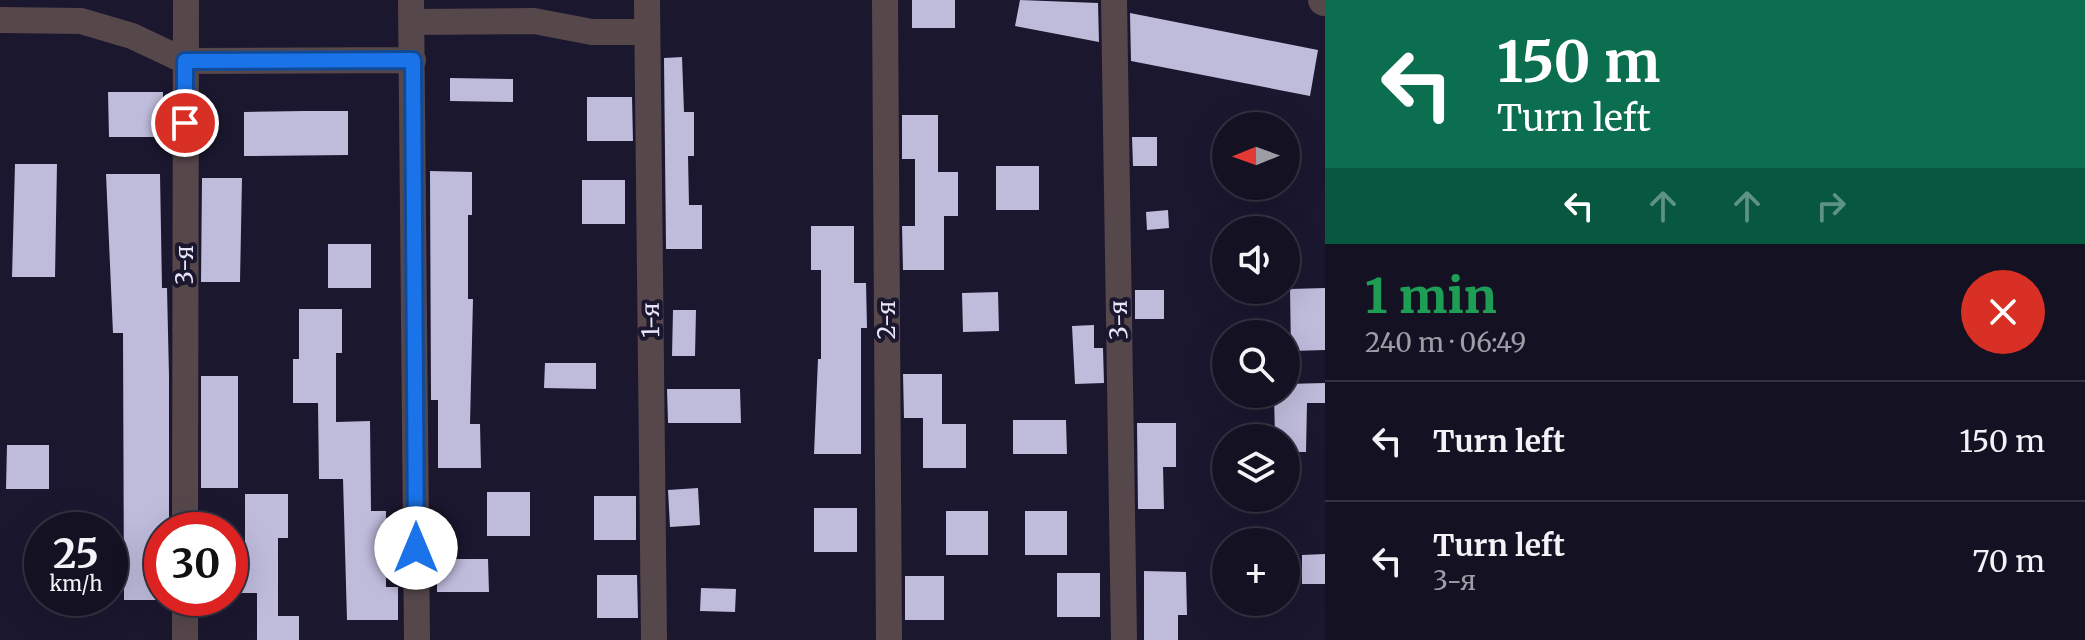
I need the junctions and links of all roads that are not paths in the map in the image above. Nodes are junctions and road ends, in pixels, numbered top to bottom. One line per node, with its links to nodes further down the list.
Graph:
1 (186, 0): 9 (street, 3-я)
2 (647, 0): 7 (street, 1-я)
3 (885, 0): 15 (street, 2-я)
4 (1114, 0): 16 (street, 3-я)
5 (412, 11): 7 (street); 8 (street)
6 (0, 20): 9 (street)
7 (647, 32): 14 (street, 1-я)
8 (413, 60): 9 (street); 13 (street)
9 (185, 61): 10 (street, 3-я)
10 (185, 512)
11 (185, 616): 12 (street)
12 (185, 640)
13 (417, 640)
14 (654, 640)
15 (889, 640)
16 (1124, 640)

